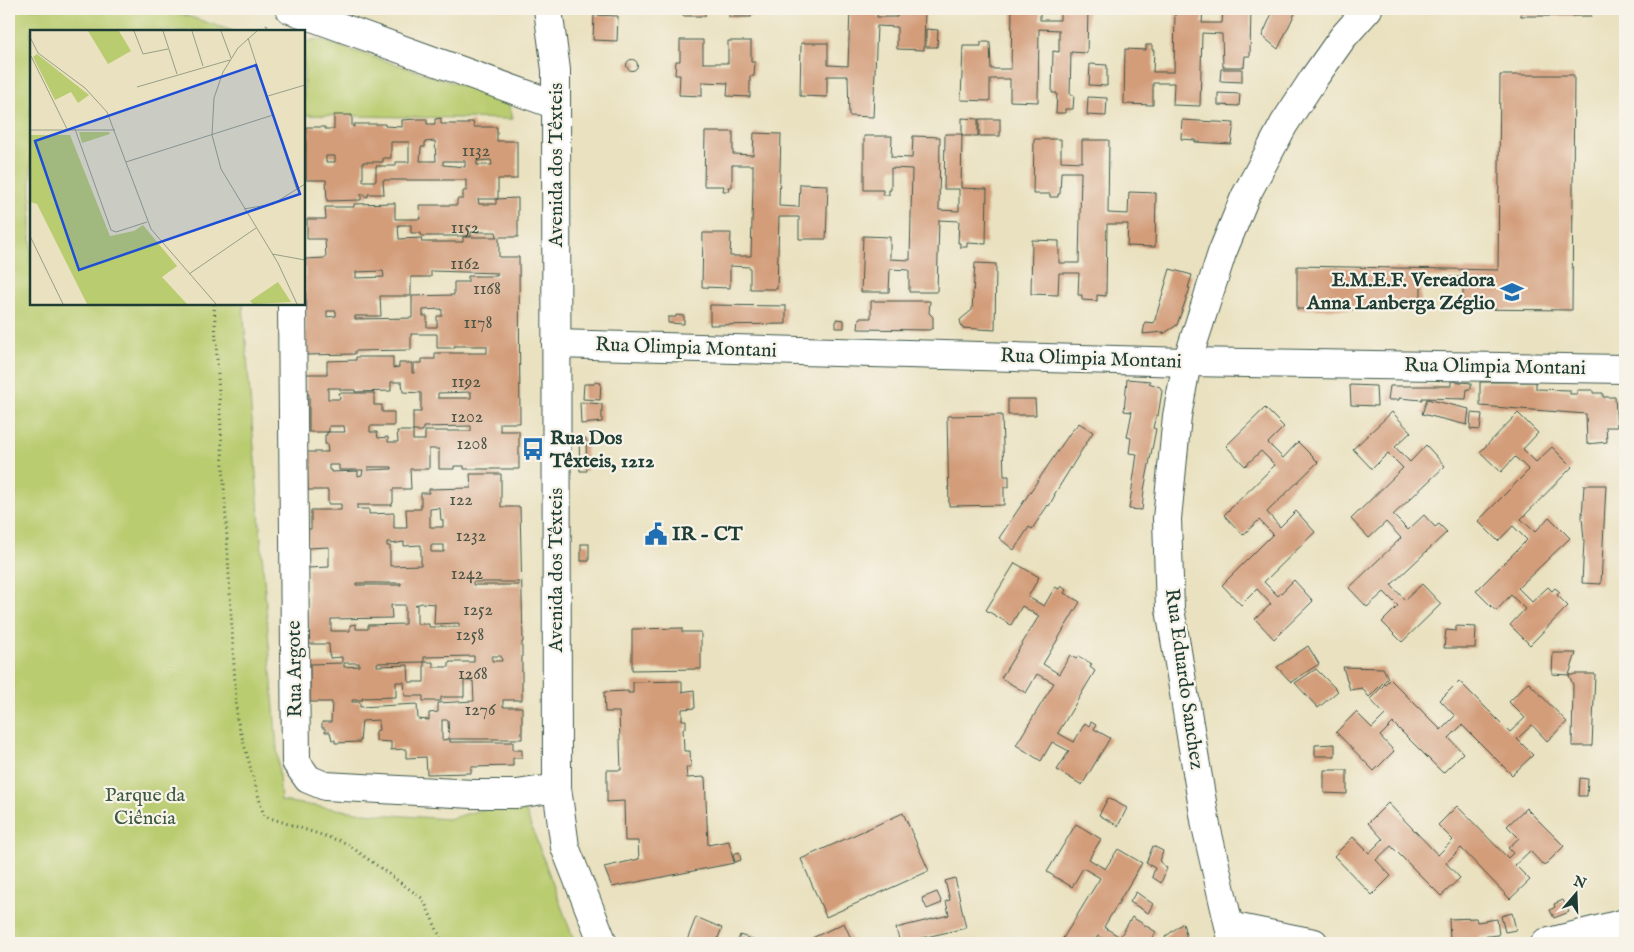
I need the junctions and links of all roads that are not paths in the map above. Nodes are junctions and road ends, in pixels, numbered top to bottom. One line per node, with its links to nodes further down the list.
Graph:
1 (290, 9): 4 (street); 5 (street)
2 (548, 9): 5 (street, Avenida dos Têxteis)
3 (1368, 9): 8 (street, Rua Eduardo Sanchez)
4 (290, 30)
5 (556, 105): 7 (street, Avenida dos Têxteis)
6 (292, 305): 10 (street, Rua Argote)
7 (556, 344): 8 (street, Rua Olimpia Montani); 10 (street, Avenida dos Têxteis)
8 (1187, 362): 9 (street, Rua Olimpia Montani); 12 (street, Rua Eduardo Sanchez)
9 (1625, 369)
10 (557, 788): 13 (street, Avenida dos Têxteis)
11 (1625, 923): 15 (street)
12 (1231, 934): 14 (street)
13 (604, 943)
14 (1314, 943)
15 (1545, 943)

